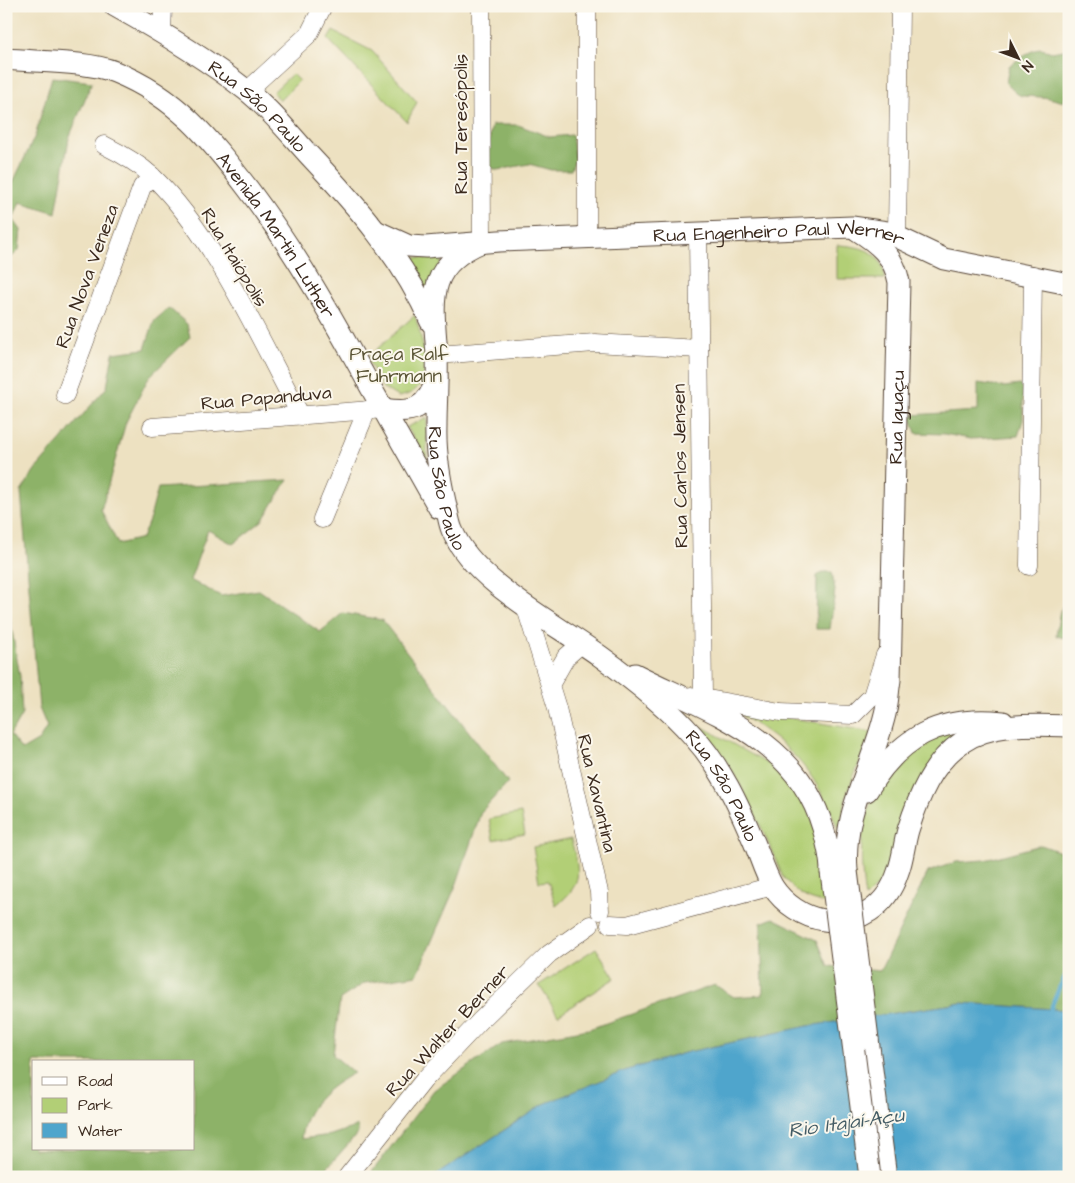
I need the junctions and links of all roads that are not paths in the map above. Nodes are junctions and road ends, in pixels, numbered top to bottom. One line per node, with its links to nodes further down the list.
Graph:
1 (115, 6): 7 (main road, Rua São Paulo)
2 (163, 6): 8 (street)
3 (323, 6): 10 (street)
4 (480, 6): 18 (street, Rua Teresópolis)
5 (587, 6): 17 (street)
6 (900, 6): 16 (street)
7 (143, 13): 8 (main road, Rua São Paulo)
8 (162, 32): 10 (main road, Rua São Paulo)
9 (6, 59): 26 (main road, Avenida Martin Luther)
10 (247, 91): 14 (main road, Rua São Paulo)
11 (104, 145): 12 (street, Rua Itaiópolis)
12 (152, 176): 25 (street, Rua Nova Veneza); 27 (street, Rua Itaiópolis)
13 (852, 227): 15 (main road, Rua Engenheiro Paul Werner); 16 (main road, Rua Engenheiro Paul Werner); 33 (main road, Rua Iguaçu)
14 (378, 232): 18 (main road, Rua São Paulo); 21 (main road, Rua São Paulo)
15 (698, 233): 17 (main road, Rua Engenheiro Paul Werner); 22 (street, Rua Carlos Jensen)
16 (897, 235): 19 (main road, Rua Engenheiro Paul Werner)
17 (586, 237): 18 (main road, Rua Engenheiro Paul Werner)
18 (482, 242): 21 (main road, Rua São Paulo)
19 (1033, 276): 20 (main road, Rua Engenheiro Paul Werner); 31 (street)
20 (1069, 284)
21 (433, 327): 23 (main road, Rua São Paulo)
22 (699, 349): 23 (street); 38 (street, Rua Carlos Jensen)
23 (437, 355): 24 (main road, Rua São Paulo)
24 (438, 377): 26 (main road, Rua São Paulo); 30 (main road, Rua São Paulo)
25 (65, 395)
26 (375, 410): 27 (street, Rua Papanduva); 29 (street); 30 (main road, Avenida Martin Luther)
27 (301, 416): 28 (street, Rua Papanduva)
28 (152, 427)
29 (322, 519)
30 (452, 530): 32 (main road, Rua São Paulo)
31 (1029, 566)
32 (526, 605): 34 (main road, Rua São Paulo); 36 (street, Rua Xavantina)
33 (891, 627): 38 (street); 41 (main road, Rua Iguaçu)
34 (582, 643): 35 (main road, Rua São Paulo); 36 (street)
35 (602, 657): 37 (main road); 43 (main road, Rua São Paulo)
36 (550, 685): 44 (street, Rua Xavantina)
37 (678, 694): 38 (street); 42 (main road)
38 (703, 698)
39 (1028, 725): 40 (main road, Rua São Paulo); 41 (main road); 43 (main road, Rua São Paulo)
40 (1069, 726)
41 (846, 840): 42 (main road)
42 (839, 872): 46 (main road, bridge); 47 (main road, bridge)
43 (773, 886): 44 (street)
44 (600, 920): 45 (street, Rua Walter Berner)
45 (347, 1177)
46 (870, 1177)
47 (886, 1177)

